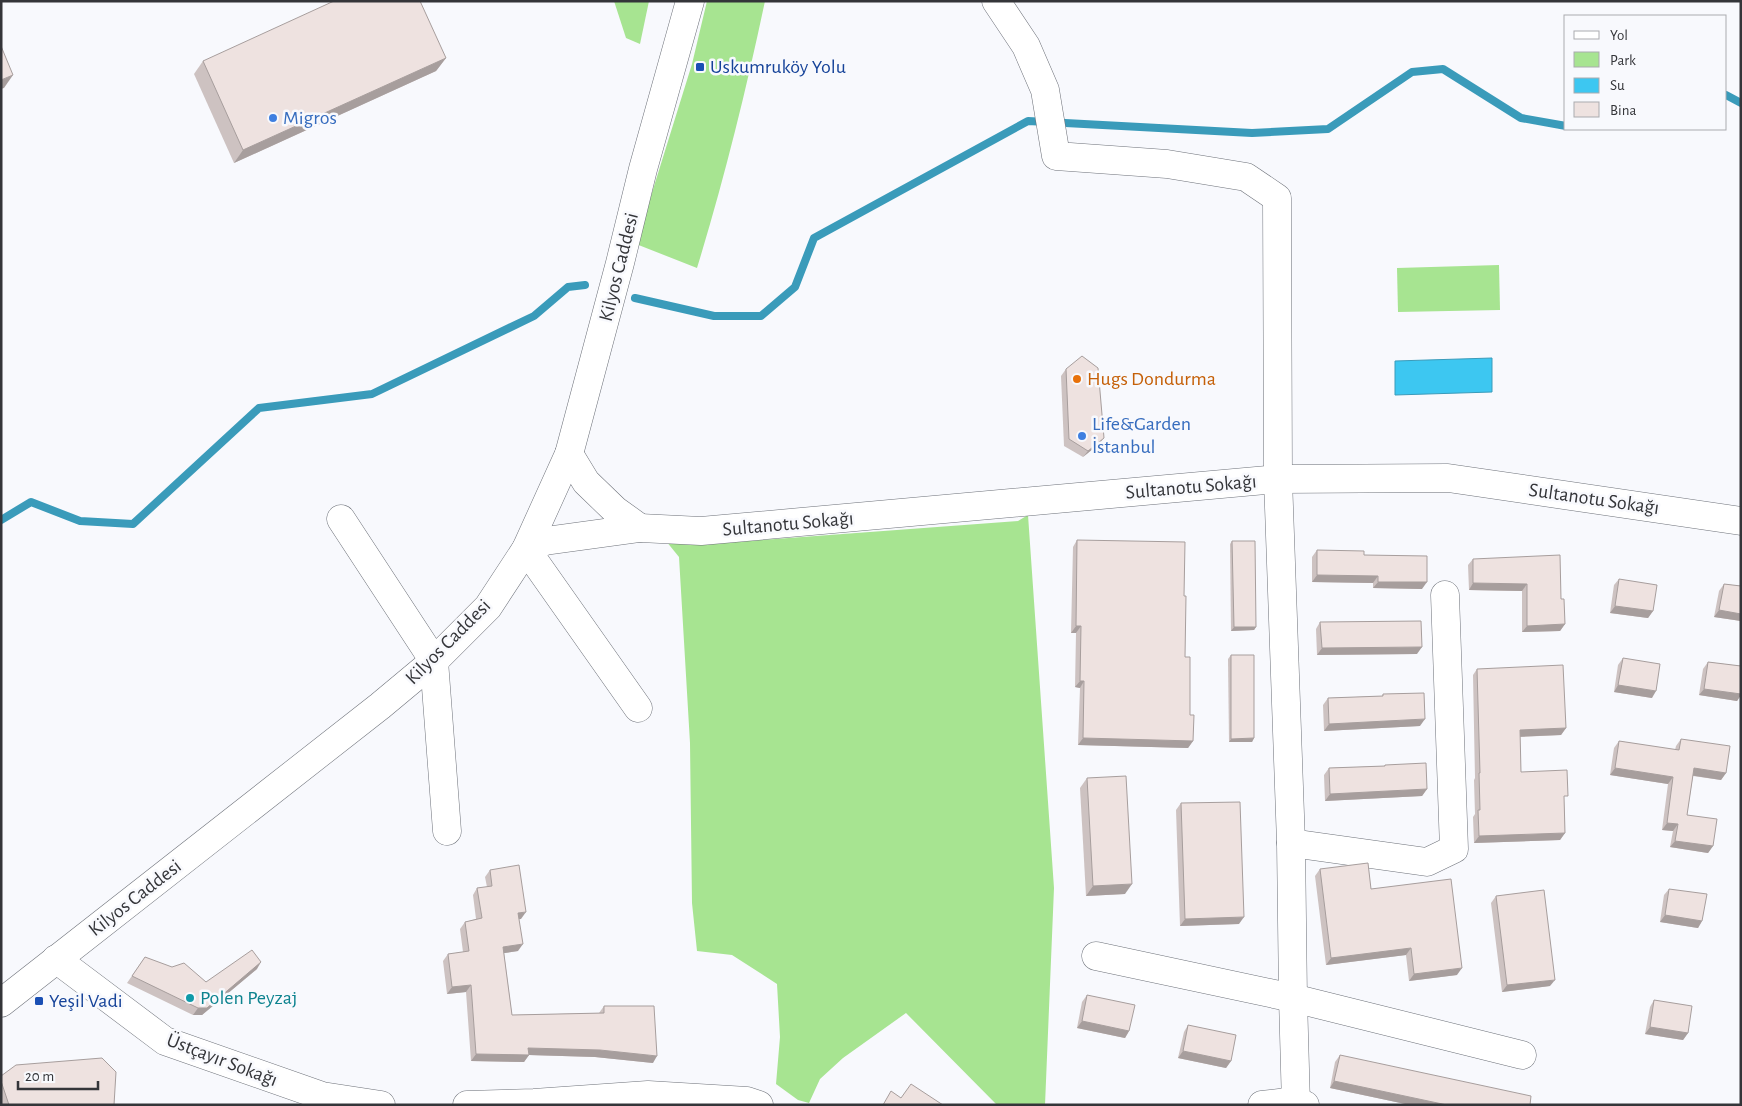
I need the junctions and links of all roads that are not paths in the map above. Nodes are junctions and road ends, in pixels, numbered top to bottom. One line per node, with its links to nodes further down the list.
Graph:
1 (690, 1): 3 (street, Kilyos Caddesi)
2 (996, 1): 4 (street)
3 (569, 454): 7 (street); 8 (street, Kilyos Caddesi)
4 (1278, 480): 6 (street, Sultanotu Sokağı); 7 (street, Sultanotu Sokağı); 13 (street)
5 (341, 519): 10 (street)
6 (1741, 521)
7 (640, 528): 8 (street, Sultanotu Sokağı)
8 (526, 549): 10 (street, Kilyos Caddesi); 11 (street)
9 (1445, 595): 13 (street)
10 (434, 661): 12 (street); 15 (street, Kilyos Caddesi)
11 (638, 708)
12 (447, 831)
13 (1291, 843): 16 (street)
14 (1096, 956): 16 (street)
15 (56, 960): 17 (street, Kilyos Caddesi); 20 (street, Üstçayır Sokağı)
16 (1293, 998): 18 (street); 19 (street)
17 (1, 1003)
18 (1522, 1055)
19 (1299, 1104): 23 (street)
20 (381, 1105)
21 (467, 1105): 22 (street)
22 (759, 1105)
23 (1262, 1105)

